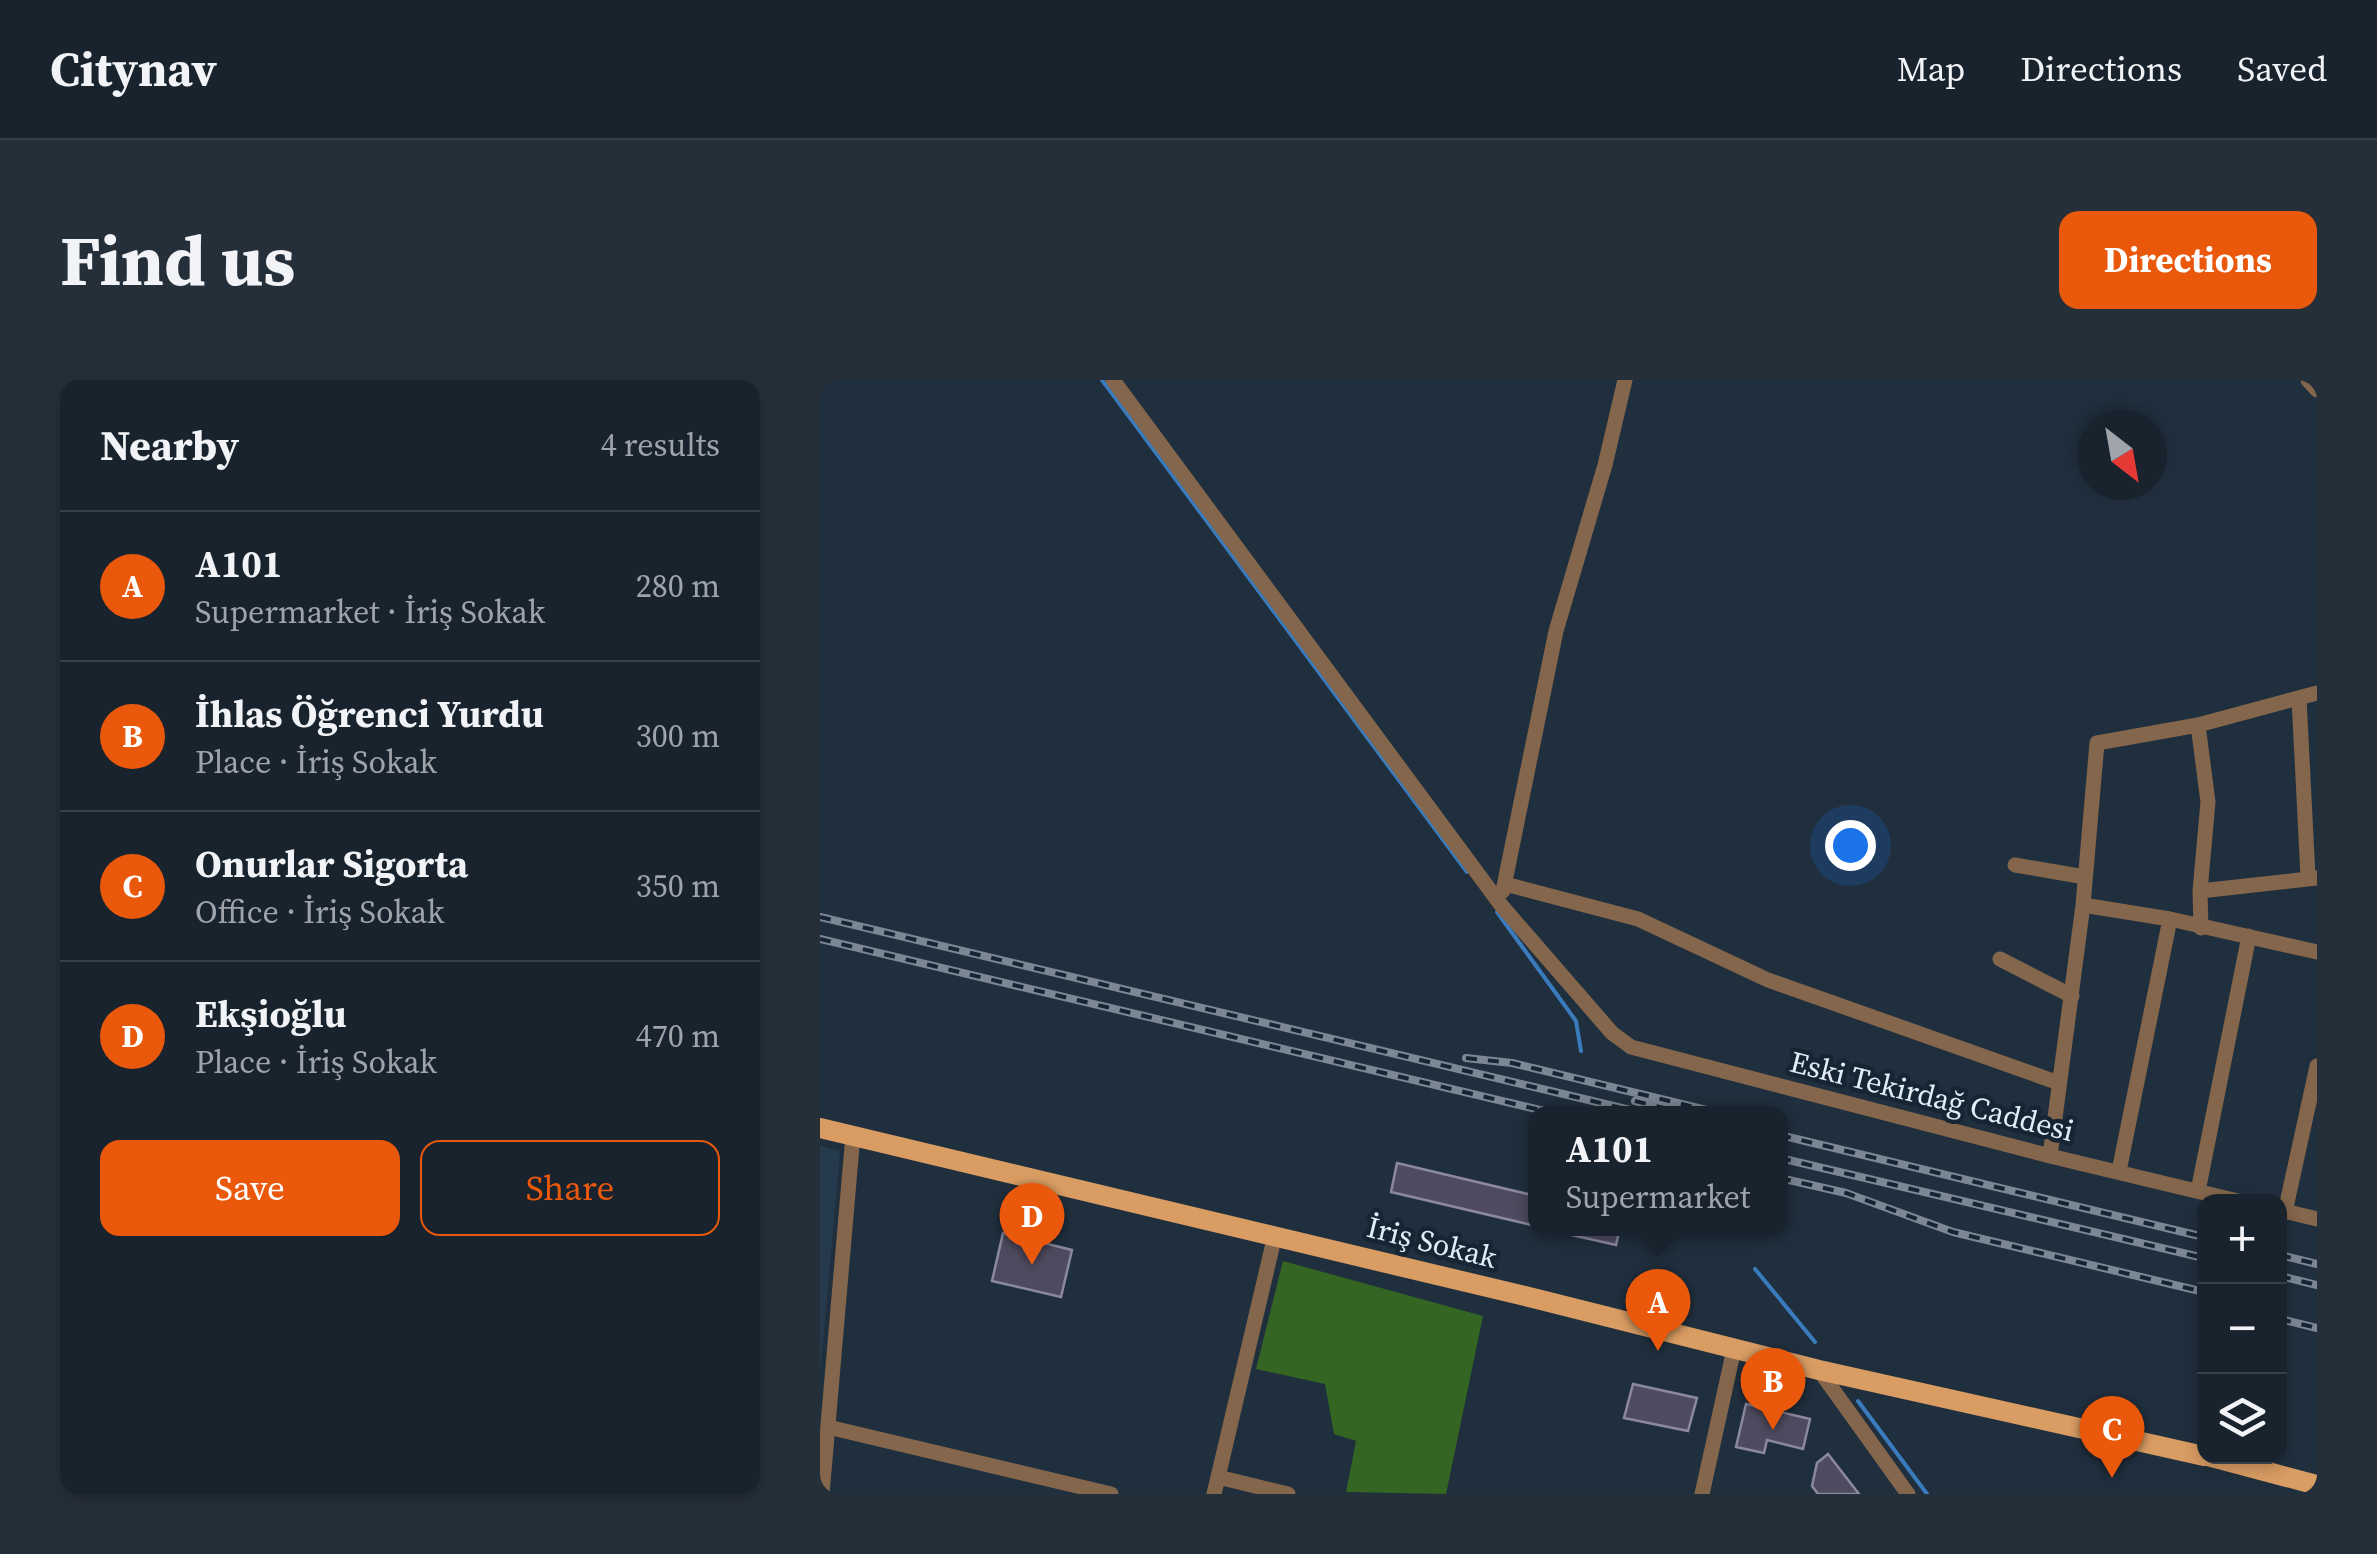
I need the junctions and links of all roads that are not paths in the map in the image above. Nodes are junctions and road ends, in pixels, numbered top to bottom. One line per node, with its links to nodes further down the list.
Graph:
1 (1113, 380): 13 (street)
2 (1625, 380): 11 (street)
3 (2308, 380): 4 (street)
4 (2317, 390)
5 (2317, 693): 6 (street)
6 (2300, 698): 7 (street); 10 (street)
7 (2198, 726): 9 (street); 12 (street)
8 (2015, 864): 9 (street)
9 (2086, 876): 14 (street)
10 (2312, 878): 12 (street)
11 (1504, 884): 13 (street); 22 (street)
12 (2200, 891): 16 (street)
13 (1501, 905): 25 (street, Eski Tekirdağ Caddesi)
14 (2083, 905): 15 (street); 20 (street)
15 (2170, 918): 16 (street); 26 (street)
16 (2201, 928): 17 (street)
17 (2249, 936): 18 (street); 27 (street)
18 (2317, 952)
19 (2000, 958): 20 (street)
20 (2072, 996): 22 (street)
21 (2317, 1066): 29 (street)
22 (2058, 1082): 25 (street)
23 (820, 1128): 24 (main road, İriş Sokak)
24 (853, 1135): 32 (main road, İriş Sokak); 35 (street)
25 (2050, 1156): 26 (street, Eski Tekirdağ Caddesi)
26 (2119, 1170): 27 (street, Eski Tekirdağ Caddesi)
27 (2198, 1191): 28 (street, Eski Tekirdağ Caddesi)
28 (2210, 1194)
29 (2286, 1194)
30 (2287, 1212): 31 (street)
31 (2317, 1219)
32 (1275, 1235): 33 (main road, İriş Sokak); 38 (street)
33 (1734, 1350): 34 (main road, İriş Sokak); 44 (street)
34 (1819, 1370): 36 (main road, İriş Sokak); 45 (street)
35 (828, 1427): 40 (street); 41 (street)
36 (2197, 1454)
37 (2237, 1464): 39 (main road, İriş Sokak)
38 (1218, 1477): 42 (street); 43 (street)
39 (2317, 1485)
40 (822, 1494)
41 (1111, 1494)
42 (1214, 1494)
43 (1288, 1494)
44 (1702, 1494)
45 (1908, 1494)

